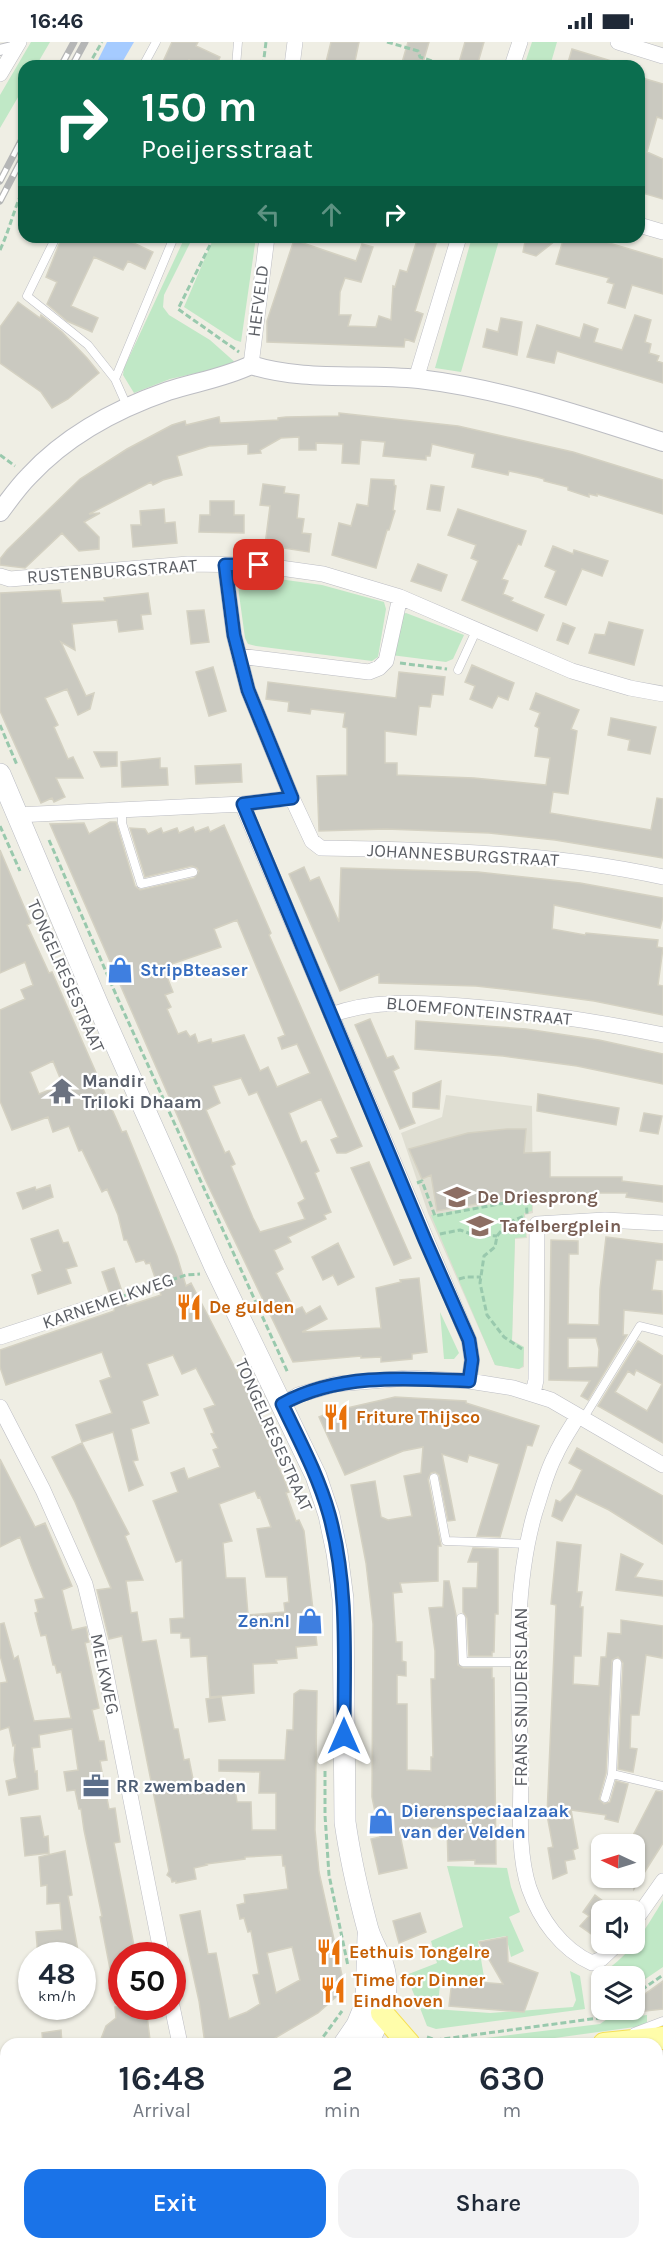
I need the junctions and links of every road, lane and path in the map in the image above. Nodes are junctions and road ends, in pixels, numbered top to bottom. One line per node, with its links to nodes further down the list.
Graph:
1 (102, 42): 12 (path)
2 (156, 42): 13 (lane)
3 (238, 42): 14 (lane)
4 (266, 42): 15 (path)
5 (295, 42): 16 (street)
6 (387, 42): 17 (path)
7 (520, 42): 18 (street)
8 (618, 42): 11 (street)
9 (18, 44): 10 (street); 19 (street)
10 (0, 50)
11 (663, 56)
12 (92, 60)
13 (146, 60)
14 (236, 60)
15 (264, 60)
16 (293, 60)
17 (429, 60)
18 (514, 60)
19 (0, 74)
20 (18, 199): 28 (path)
21 (645, 227): 22 (street)
22 (663, 232)
23 (53, 243): 30 (lane)
24 (172, 243): 30 (lane)
25 (211, 243): 29 (path)
26 (266, 243): 29 (street, HEFVELD)
27 (457, 243): 31 (street)
28 (0, 250)
29 (251, 365): 31 (street); 32 (street)
30 (115, 379): 32 (lane)
31 (416, 379): 33 (street)
32 (127, 406): 34 (street)
33 (663, 441)
34 (0, 512)
35 (225, 565): 36 (street, RUSTENBURGSTRAAT); 37 (street, RUSTENBURGSTRAAT); 39 (street)
36 (0, 576)
37 (400, 597): 38 (street, RUSTENBURGSTRAAT); 40 (street)
38 (476, 631): 41 (lane); 42 (street, RUSTENBURGSTRAAT)
39 (239, 656): 40 (street); 44 (street)
40 (386, 661): 41 (path)
41 (458, 670)
42 (663, 694)
43 (0, 774): 47 (main road, TONGELRESESTRAAT)
44 (292, 798): 45 (street); 49 (street, JOHANNESBURGSTRAAT)
45 (243, 804): 46 (street); 51 (street)
46 (122, 810): 47 (street); 48 (lane)
47 (9, 821): 50 (path, TONGELRESESTRAAT); 58 (main road, TONGELRESESTRAAT)
48 (193, 872)
49 (663, 877)
50 (23, 879)
51 (330, 1015): 52 (street, BLOEMFONTEINSTRAAT); 53 (street)
52 (663, 1035)
53 (404, 1189): 54 (path); 57 (street)
54 (532, 1220): 55 (street); 56 (path); 64 (street)
55 (663, 1223)
56 (497, 1236): 57 (path); 59 (path)
57 (424, 1238): 60 (street)
58 (215, 1267): 61 (path, KARNEMELKWEG); 67 (main road, TONGELRESESTRAAT)
59 (481, 1277): 60 (path); 64 (path)
60 (446, 1286): 65 (street)
61 (107, 1302): 63 (street, KARNEMELKWEG)
62 (663, 1332): 69 (lane)
63 (0, 1338)
64 (536, 1351): 66 (street)
65 (469, 1381): 66 (street); 67 (street)
66 (533, 1393): 69 (street)
67 (282, 1404): 82 (main road, TONGELRESESTRAAT)
68 (0, 1407): 83 (street, MELKWEG)
69 (580, 1418): 70 (street); 72 (street, FRANS SNIJDERSLAAN)
70 (663, 1465)
71 (434, 1478): 72 (lane)
72 (529, 1544): 74 (street, FRANS SNIJDERSLAAN)
73 (461, 1617): 74 (lane)
74 (519, 1662): 85 (street, FRANS SNIJDERSLAAN)
75 (617, 1663): 77 (lane)
76 (325, 1767): 86 (path)
77 (612, 1774): 78 (lane); 79 (lane)
78 (663, 1786)
79 (605, 1798)
80 (663, 1881): 81 (street)
81 (645, 1906)
82 (368, 1930): 91 (main road, TONGELRESESTRAAT); 97 (main road, TONGELRESESTRAAT)
83 (159, 1942)
84 (607, 1954): 85 (street)
85 (591, 1963): 87 (path)
86 (348, 1966)
87 (591, 1966)
88 (663, 1975): 89 (path)
89 (645, 1987)
90 (349, 2002): 96 (path)
91 (382, 2013): 98 (main road, TONGELRESESTRAAT); 99 (main road)
92 (591, 2019): 100 (path)
93 (175, 2020): 95 (street)
94 (663, 2021): 101 (lane)
95 (179, 2038)
96 (322, 2038)
97 (348, 2038)
98 (370, 2038)
99 (414, 2038)
100 (451, 2038)
101 (619, 2038)

